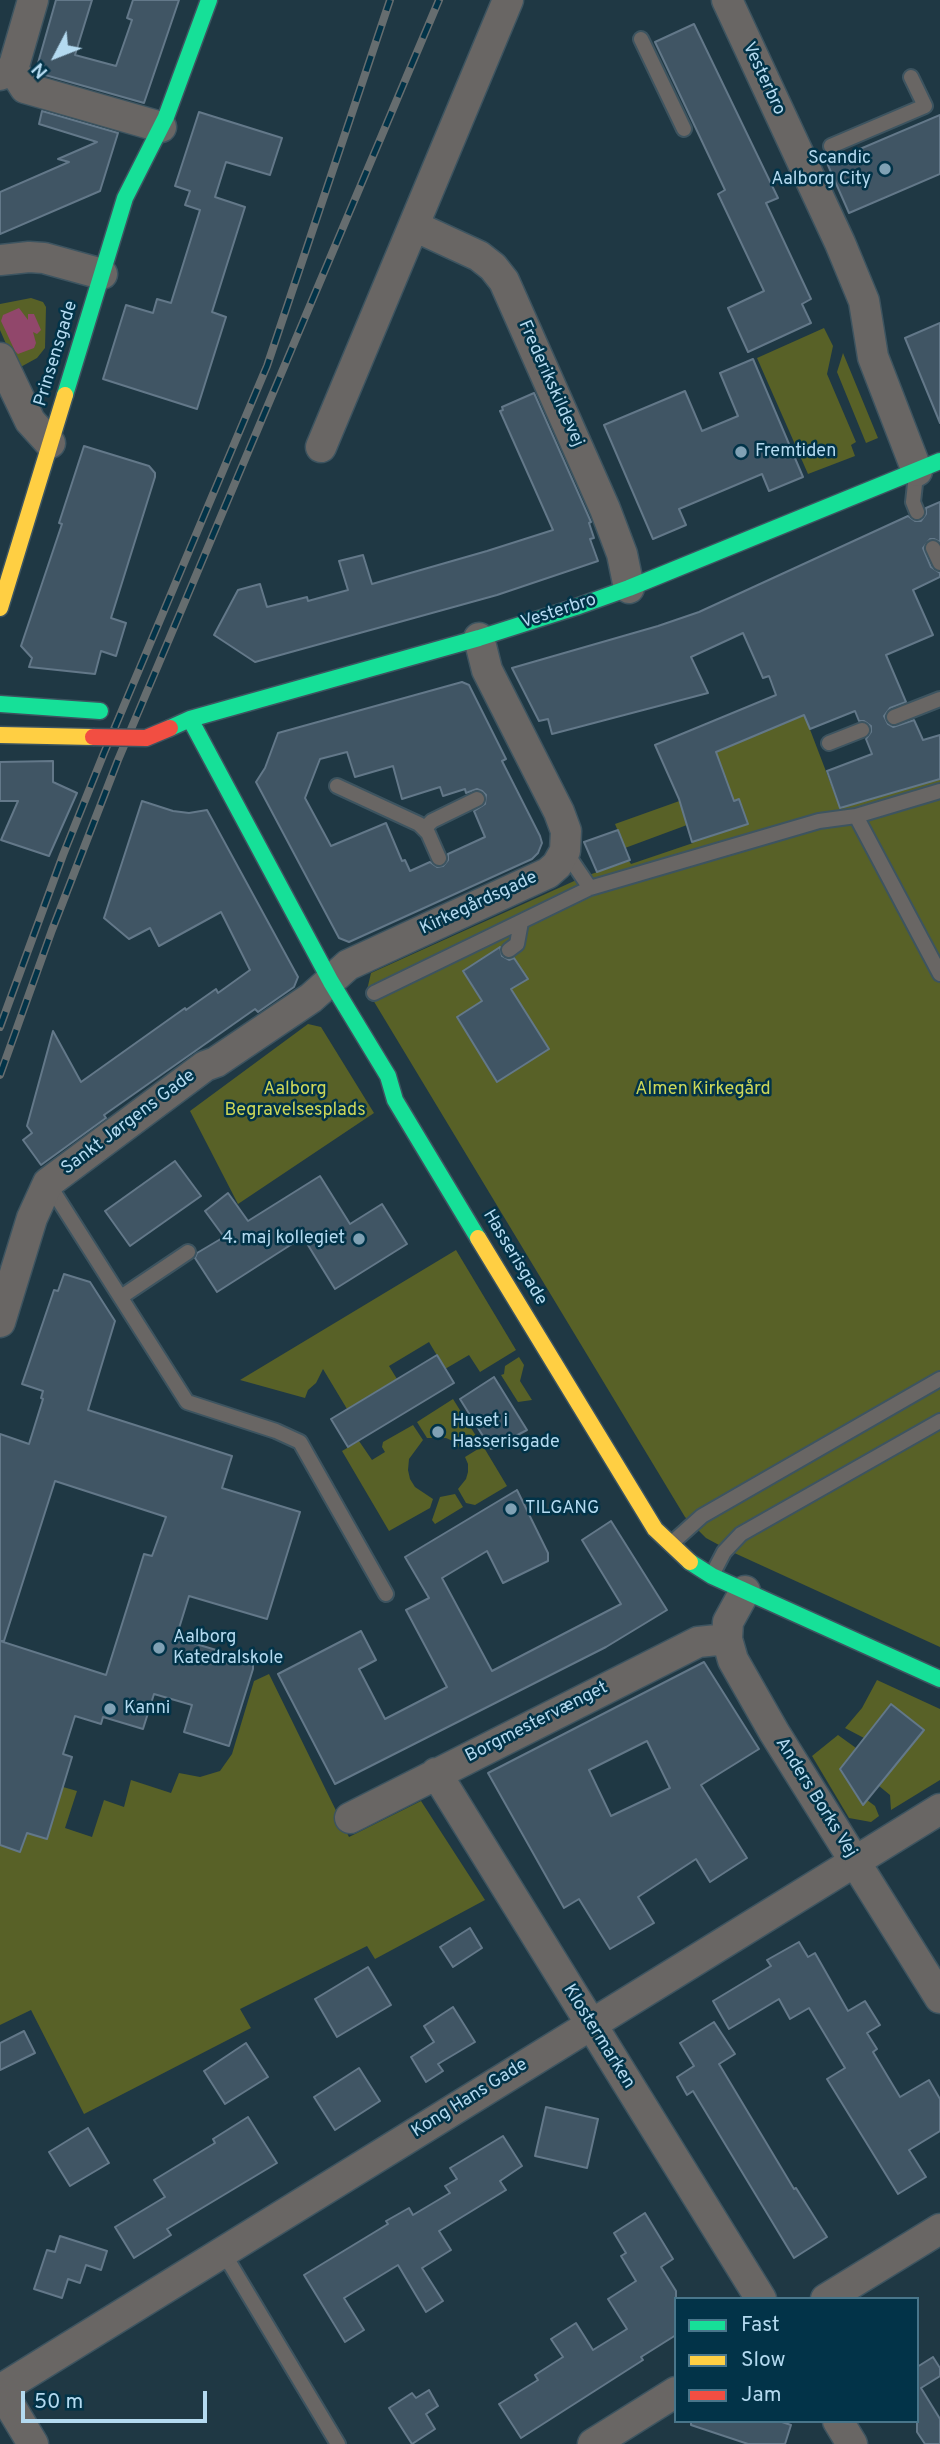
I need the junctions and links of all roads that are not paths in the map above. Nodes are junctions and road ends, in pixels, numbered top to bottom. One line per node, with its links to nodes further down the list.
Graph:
1 (33, 0): 6 (street)
2 (209, 0): 9 (main road, Prinsensgade)
3 (508, 0): 12 (street)
4 (727, 0): 18 (street, Vesterbro)
5 (641, 39): 10 (lane)
6 (6, 72): 9 (street)
7 (911, 77): 11 (lane)
8 (196, 83): 9 (main road, Prinsensgade)
9 (163, 122): 14 (main road, Prinsensgade)
10 (684, 129)
11 (831, 146)
12 (414, 226): 17 (street); 22 (street, Frederikskildevej)
13 (0, 260): 14 (street)
14 (102, 274): 16 (main road, Prinsensgade)
15 (0, 358): 16 (street)
16 (50, 443): 23 (main road, Prinsensgade)
17 (321, 447)
18 (928, 466): 19 (lane, Vesterbro); 22 (main road, Vesterbro)
19 (917, 512)
20 (933, 548): 21 (lane)
21 (940, 562)
22 (629, 588): 24 (main road, Vesterbro)
23 (0, 608)
24 (479, 638): 29 (main road, Vesterbro); 38 (street)
25 (940, 699): 28 (lane)
26 (0, 704): 27 (main road)
27 (106, 711)
28 (894, 718)
29 (175, 720): 31 (main road, Vesterbro, bridge); 44 (main road, Hasserisgade)
30 (863, 730): 32 (lane)
31 (0, 735)
32 (829, 743)
33 (337, 786): 37 (lane)
34 (940, 791): 36 (lane)
35 (477, 799): 37 (lane)
36 (856, 816): 40 (lane); 43 (lane)
37 (424, 828): 39 (lane)
38 (565, 851): 40 (lane); 44 (street, Kirkegårdsgade)
39 (439, 858)
40 (590, 888): 41 (lane)
41 (521, 922): 42 (lane); 45 (lane)
42 (509, 950)
43 (940, 974)
44 (331, 982): 46 (street, Sankt Jørgens Gade); 52 (main road, Hasserisgade)
45 (374, 993)
46 (48, 1183): 48 (lane); 49 (street, Sankt Jørgens Gade)
47 (188, 1252): 48 (lane)
48 (121, 1297): 55 (lane)
49 (0, 1322)
50 (940, 1380): 52 (lane)
51 (940, 1421): 53 (lane)
52 (671, 1545): 53 (main road, Hasserisgade)
53 (712, 1576): 54 (main road, Hasserisgade)
54 (745, 1591): 56 (street); 57 (main road, Hasserisgade)
55 (386, 1594)
56 (727, 1639): 58 (street, Borgmestervænget); 61 (street, Anders Borks Vej)
57 (940, 1679)
58 (436, 1773): 60 (street, Borgmestervænget); 63 (street, Klostermarken)
59 (940, 1809): 61 (street, Kong Hans Gade)
60 (350, 1818)
61 (855, 1862): 62 (street, Anders Borks Vej); 63 (street, Kong Hans Gade)
62 (940, 1998)
63 (590, 2025): 65 (street, Kong Hans Gade); 66 (street, Klostermarken)
64 (940, 2228): 67 (street)
65 (223, 2252): 68 (street, Kong Hans Gade); 72 (lane)
66 (760, 2297)
67 (829, 2297)
68 (0, 2390): 71 (street)
69 (674, 2393): 73 (street)
70 (839, 2423): 74 (street)
71 (33, 2444)
72 (338, 2444)
73 (593, 2444)
74 (852, 2444)

